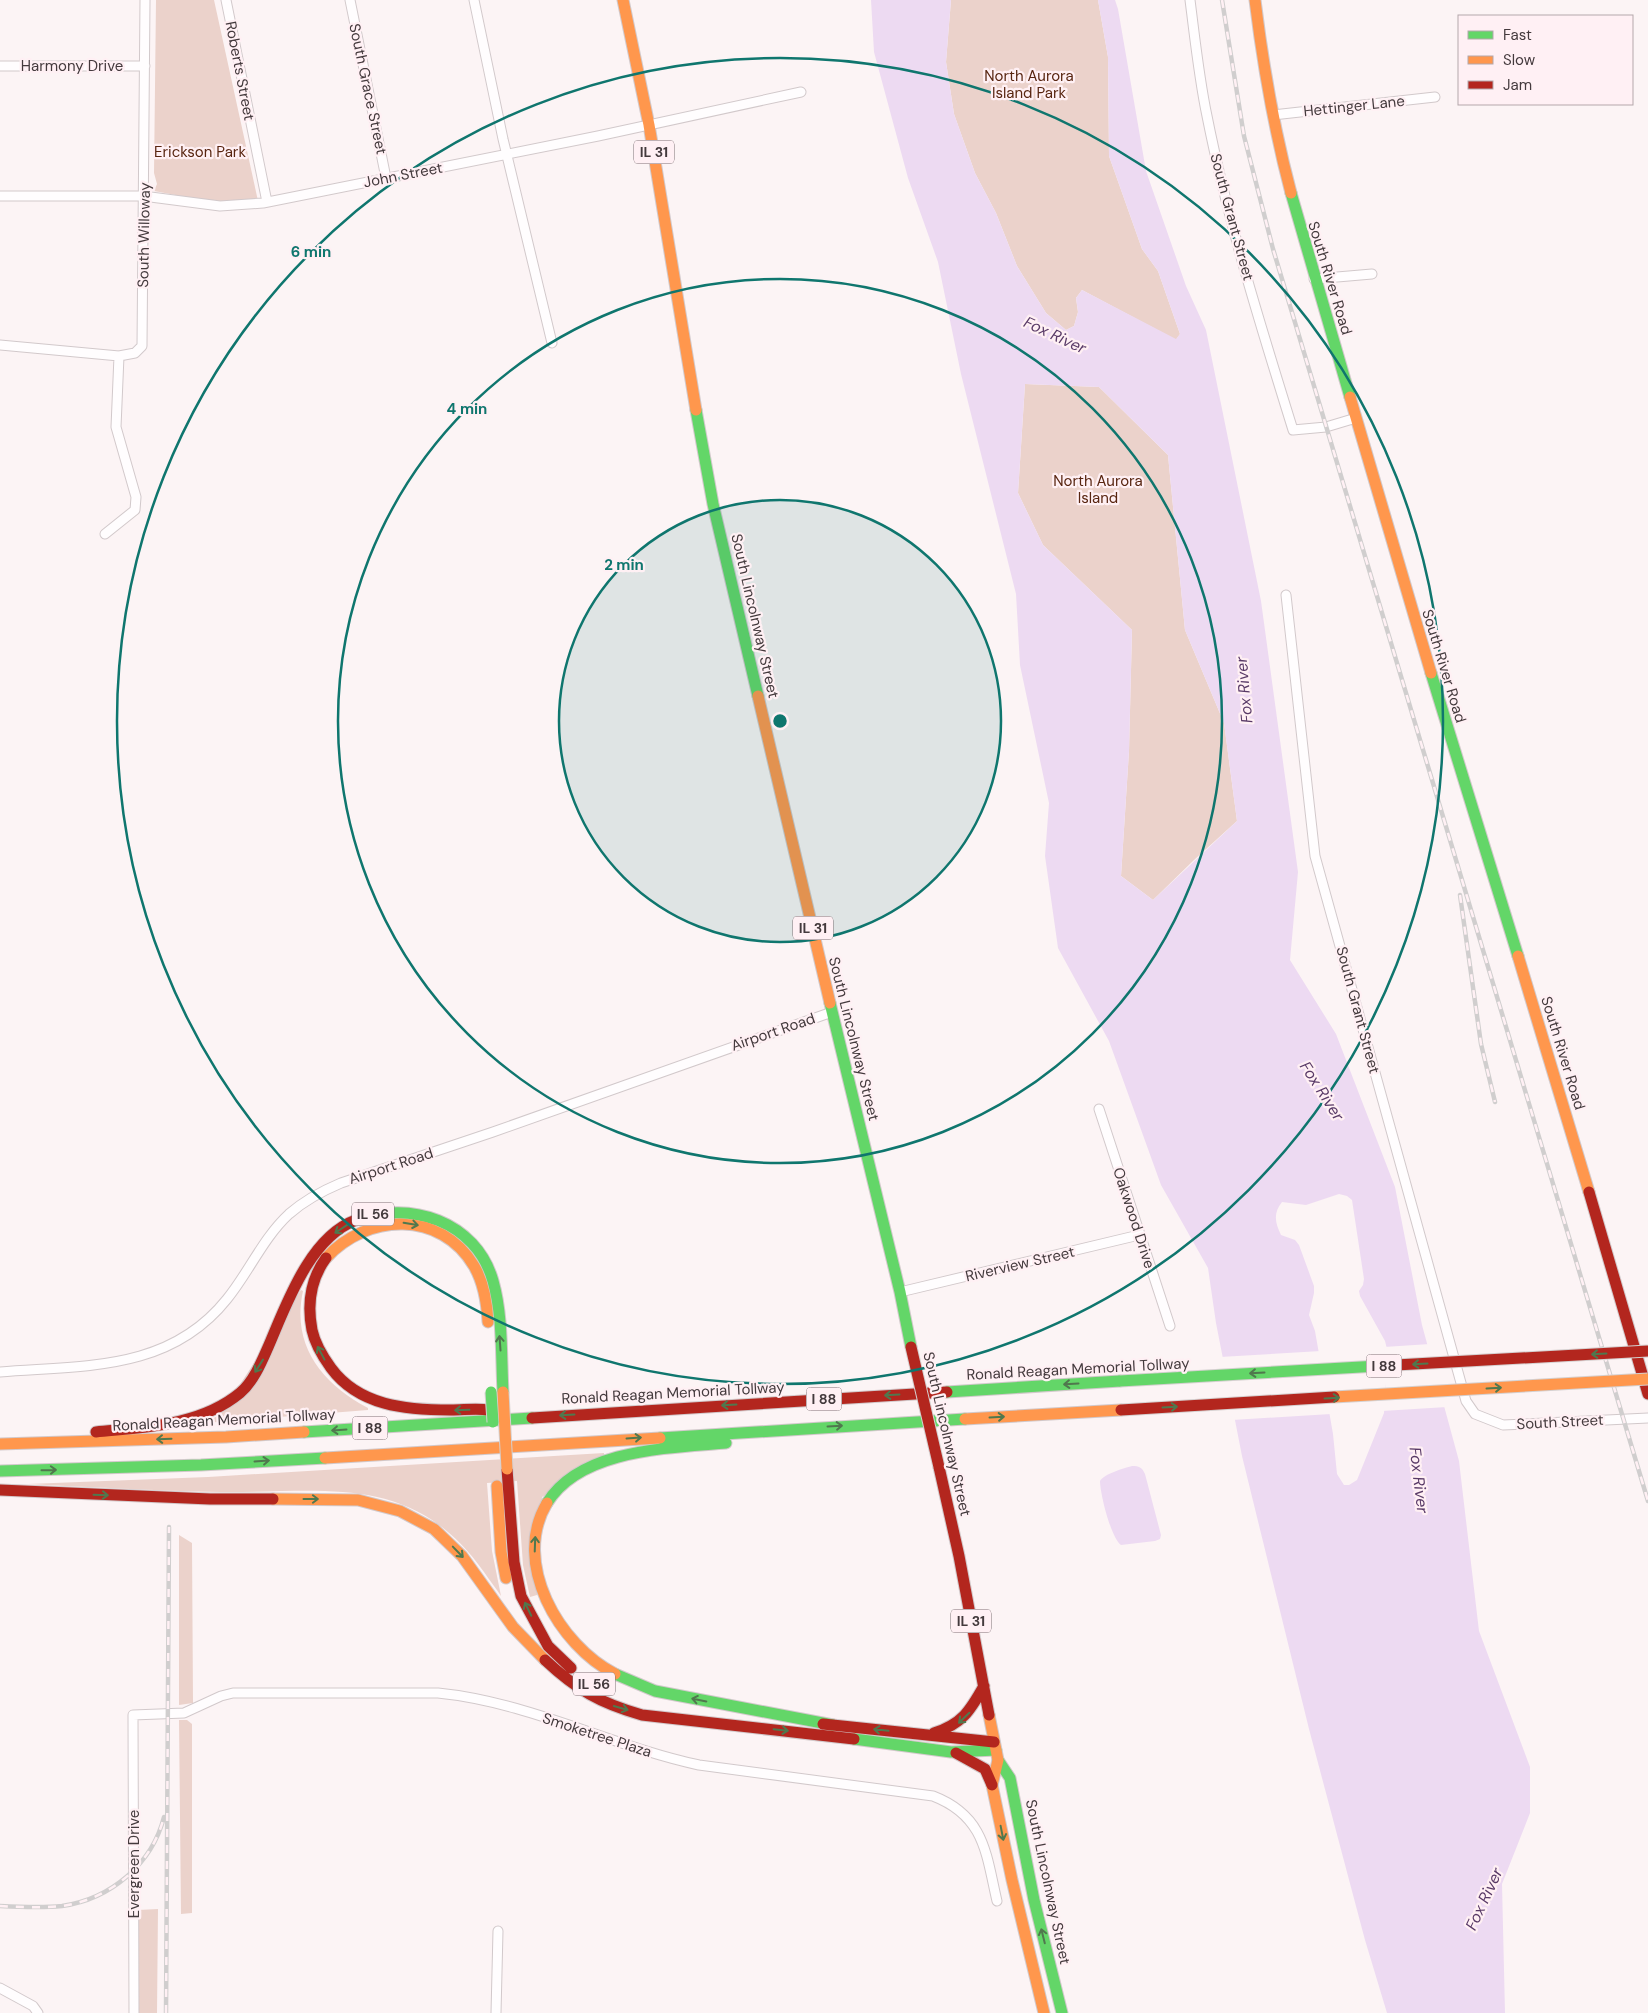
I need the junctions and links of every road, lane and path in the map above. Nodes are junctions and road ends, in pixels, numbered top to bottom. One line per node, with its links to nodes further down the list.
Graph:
1 (145, 0): 9 (street, South Willoway)
2 (226, 0): 18 (street, Roberts Street)
3 (350, 0): 15 (street, South Grace Street)
4 (474, 0): 14 (street)
5 (624, 0): 13 (main road, South Lincolnway Street / IL 31)
6 (1190, 0): 24 (street, South Grant Street)
7 (1255, 0): 12 (main road, South River Road)
8 (0, 66): 9 (street, Harmony Drive)
9 (145, 66): 17 (street, South Willoway)
10 (800, 92): 13 (street, John Street)
11 (1435, 97): 12 (street, Hettinger Lane)
12 (1273, 115): 20 (main road, South River Road)
13 (649, 125): 14 (street, John Street); 27 (main road, South Lincolnway Street / IL 31)
14 (507, 153): 15 (street, John Street); 21 (street)
15 (386, 178): 18 (street, John Street)
16 (0, 196): 17 (street, John Street)
17 (144, 196): 18 (street, John Street); 23 (street, South Willoway)
18 (267, 202)
19 (1372, 274): 20 (street)
20 (1314, 279): 24 (main road, South River Road)
21 (552, 343)
22 (0, 345): 23 (street)
23 (119, 356): 25 (street)
24 (1356, 418): 36 (main road, South River Road)
25 (105, 534)
26 (1286, 595): 37 (street, South Grant Street)
27 (832, 1012): 30 (main road, South Lincolnway Street / IL 31); 34 (street, Airport Road)
28 (1099, 1109): 29 (street, Oakwood Drive)
29 (1139, 1235): 30 (street, Riverview Street); 31 (street, Oakwood Drive)
30 (900, 1292): 47 (main road, South Lincolnway Street / IL 31, bridge)
31 (1170, 1326)
32 (489, 1336): 38 (main road, one-way to 32)
33 (1648, 1351): 38 (main road, Ronald Reagan Memorial Tollway / I 88, one-way to 38, bridge)
34 (0, 1372)
35 (1648, 1379): 40 (main road, I 88, one-way to 35, bridge)
36 (1648, 1394)
37 (1475, 1414): 39 (street, South Street)
38 (528, 1417): 41 (main road, Ronald Reagan Memorial Tollway / I 88, one-way to 41)
39 (1648, 1418)
40 (786, 1429): 44 (main road, I 88, one-way to 40); 49 (main road, one-way to 40)
41 (24, 1443): 42 (main road, Ronald Reagan Memorial Tollway / I 88); 43 (main road, IL 56, one-way to 41, bridge)
42 (0, 1444)
43 (502, 1469): 46 (main road); 49 (main road, IL 56, one-way to 43)
44 (0, 1470)
45 (0, 1490): 46 (main road, IL 56, one-way to 46)
46 (563, 1677): 52 (main road, IL 56, one-way to 52)
47 (984, 1686): 50 (main road, IL 56, one-way to 50); 51 (main road, South Lincolnway Street / IL 31)
48 (133, 1715): 54 (street, Smoketree Plaza); 58 (street, Evergreen Drive)
49 (832, 1725): 50 (main road, IL 56, one-way to 49)
50 (930, 1735): 51 (main road)
51 (996, 1751): 52 (main road, IL 56); 53 (main road, South Lincolnway Street / IL 31); 61 (main road, South Lincolnway Street, one-way to 51)
52 (951, 1752): 53 (main road)
53 (992, 1785): 60 (main road, South Lincolnway Street / IL 31, one-way to 60)
54 (997, 1901)
55 (498, 1931): 59 (street)
56 (0, 1988): 57 (street)
57 (38, 2013)
58 (134, 2013)
59 (496, 2013)
60 (1044, 2013)
61 (1062, 2013)

